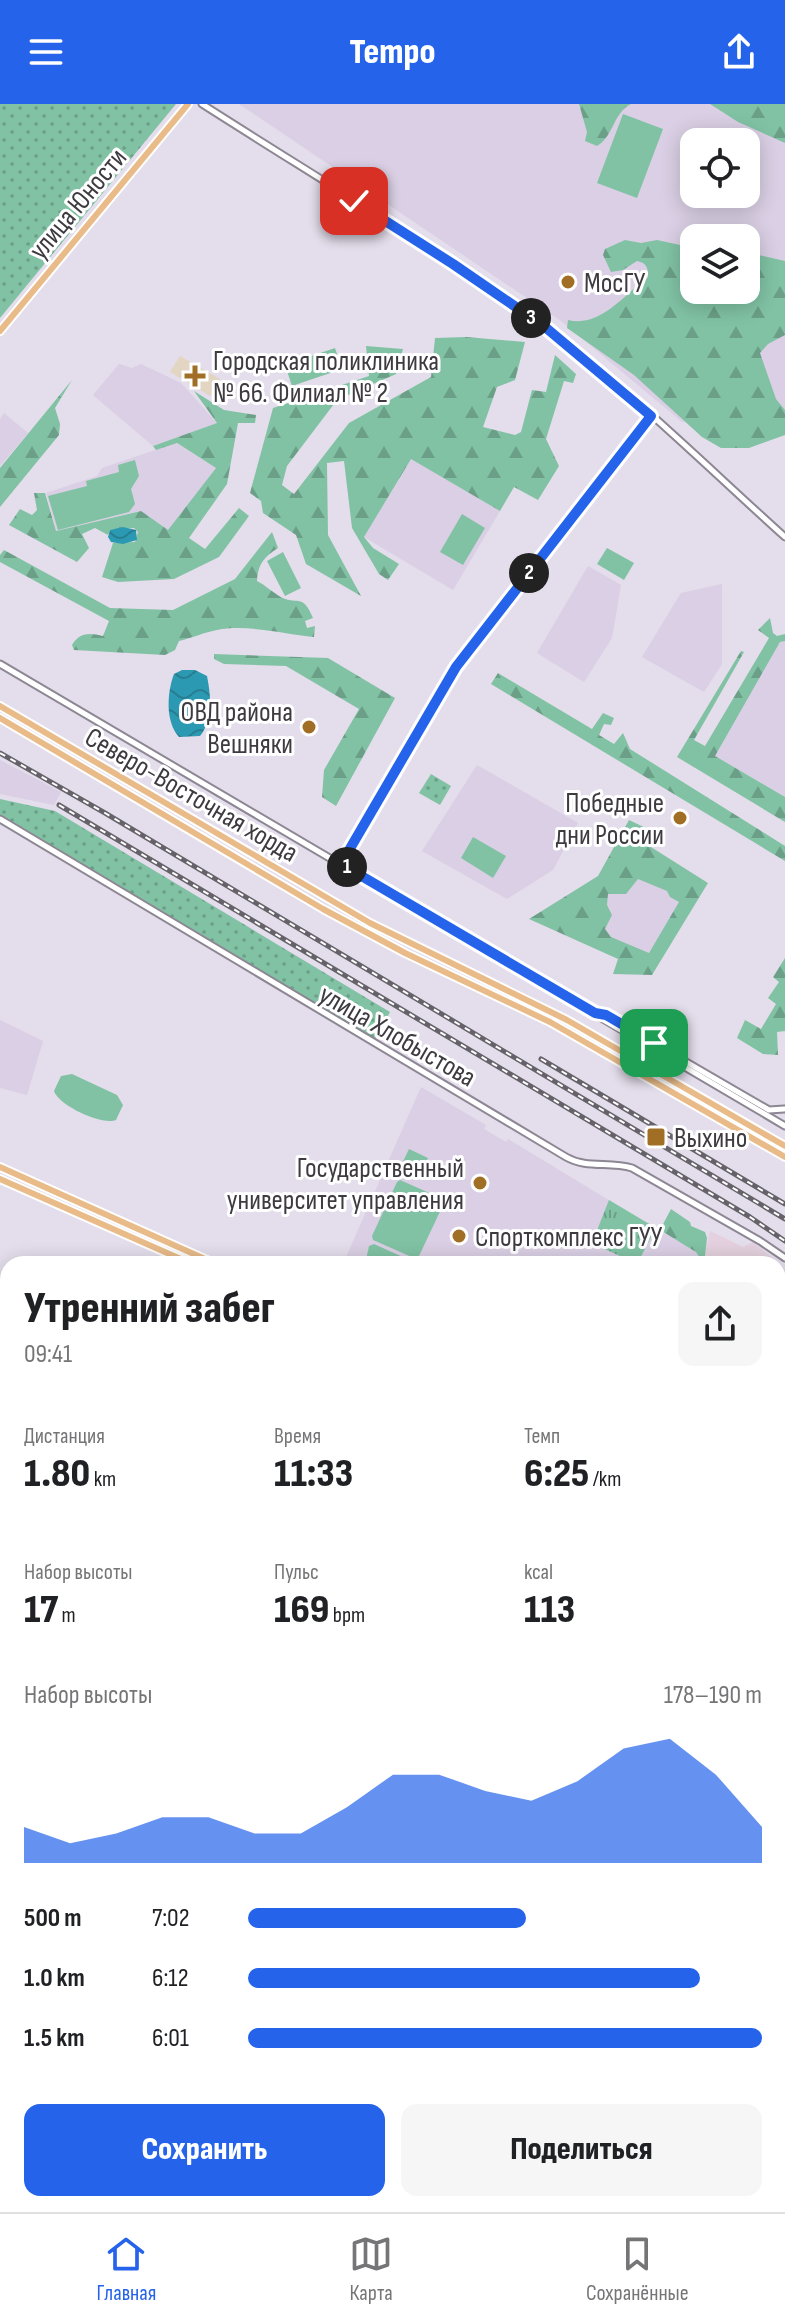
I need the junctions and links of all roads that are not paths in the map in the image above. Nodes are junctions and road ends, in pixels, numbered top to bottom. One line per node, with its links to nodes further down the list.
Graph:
1 (188, 104): 3 (main road, улица Юности)
2 (202, 104): 4 (street)
3 (0, 331)
4 (651, 416): 5 (street); 10 (street)
5 (785, 537)
6 (0, 664): 10 (street)
7 (0, 706): 14 (main road, Северо-Восточная хорда)
8 (0, 718): 15 (main road, Северо-Восточная хорда)
9 (0, 819): 20 (street, улица Хлобыстова)
10 (341, 864): 11 (street)
11 (595, 1013): 12 (street); 13 (street)
12 (785, 1109)
13 (785, 1126)
14 (785, 1146)
15 (785, 1157)
16 (0, 1167): 19 (main road)
17 (0, 1179): 18 (main road)
18 (174, 1256)
19 (198, 1256)
20 (782, 1256)

